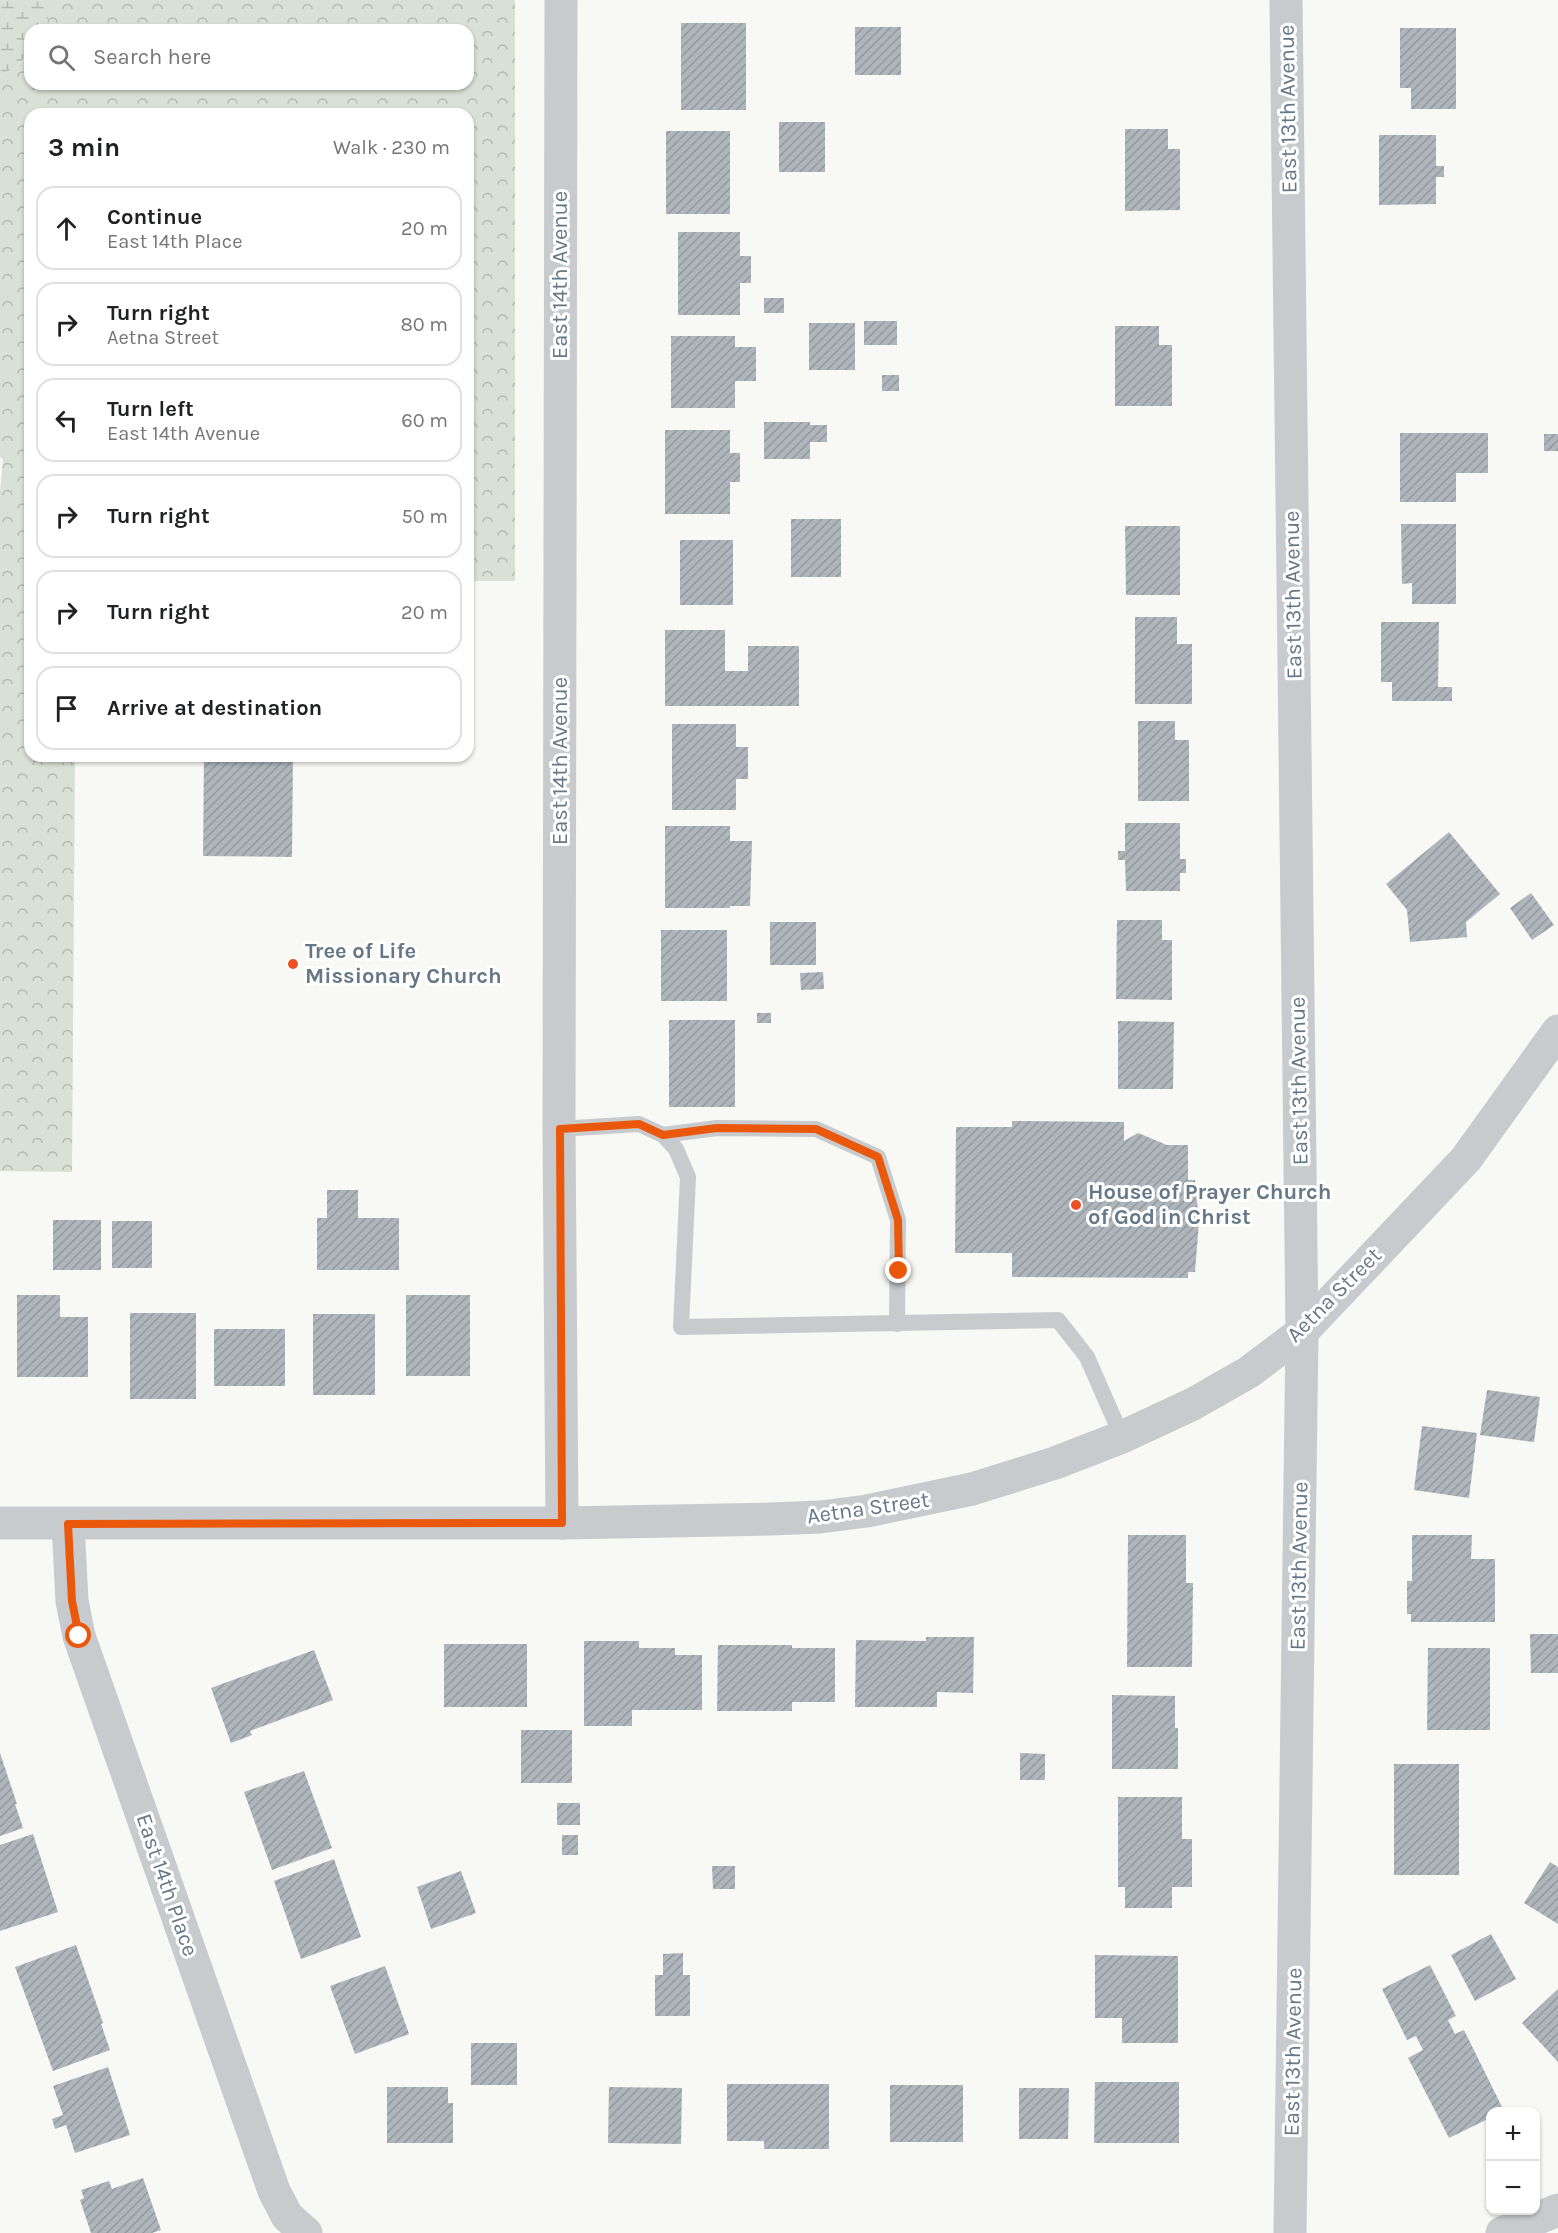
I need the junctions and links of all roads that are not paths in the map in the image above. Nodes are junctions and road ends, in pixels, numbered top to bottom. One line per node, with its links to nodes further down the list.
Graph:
1 (561, 0): 4 (street, East 14th Avenue)
2 (1286, 0): 7 (street, East 13th Avenue)
3 (1558, 1031): 7 (street, Aetna Street)
4 (560, 1129): 5 (lane); 10 (street, East 14th Avenue)
5 (663, 1135): 6 (lane); 6 (lane)
6 (897, 1324): 8 (lane)
7 (1302, 1332): 8 (street, Aetna Street); 14 (street, East 13th Avenue)
8 (1122, 1437): 10 (street, Aetna Street)
9 (0, 1523): 11 (street, Aetna Street)
10 (562, 1523): 11 (street, Aetna Street)
11 (68, 1524): 13 (street, East 14th Place)
12 (1558, 2210): 15 (street)
13 (306, 2233)
14 (1290, 2233)
15 (1502, 2233)

